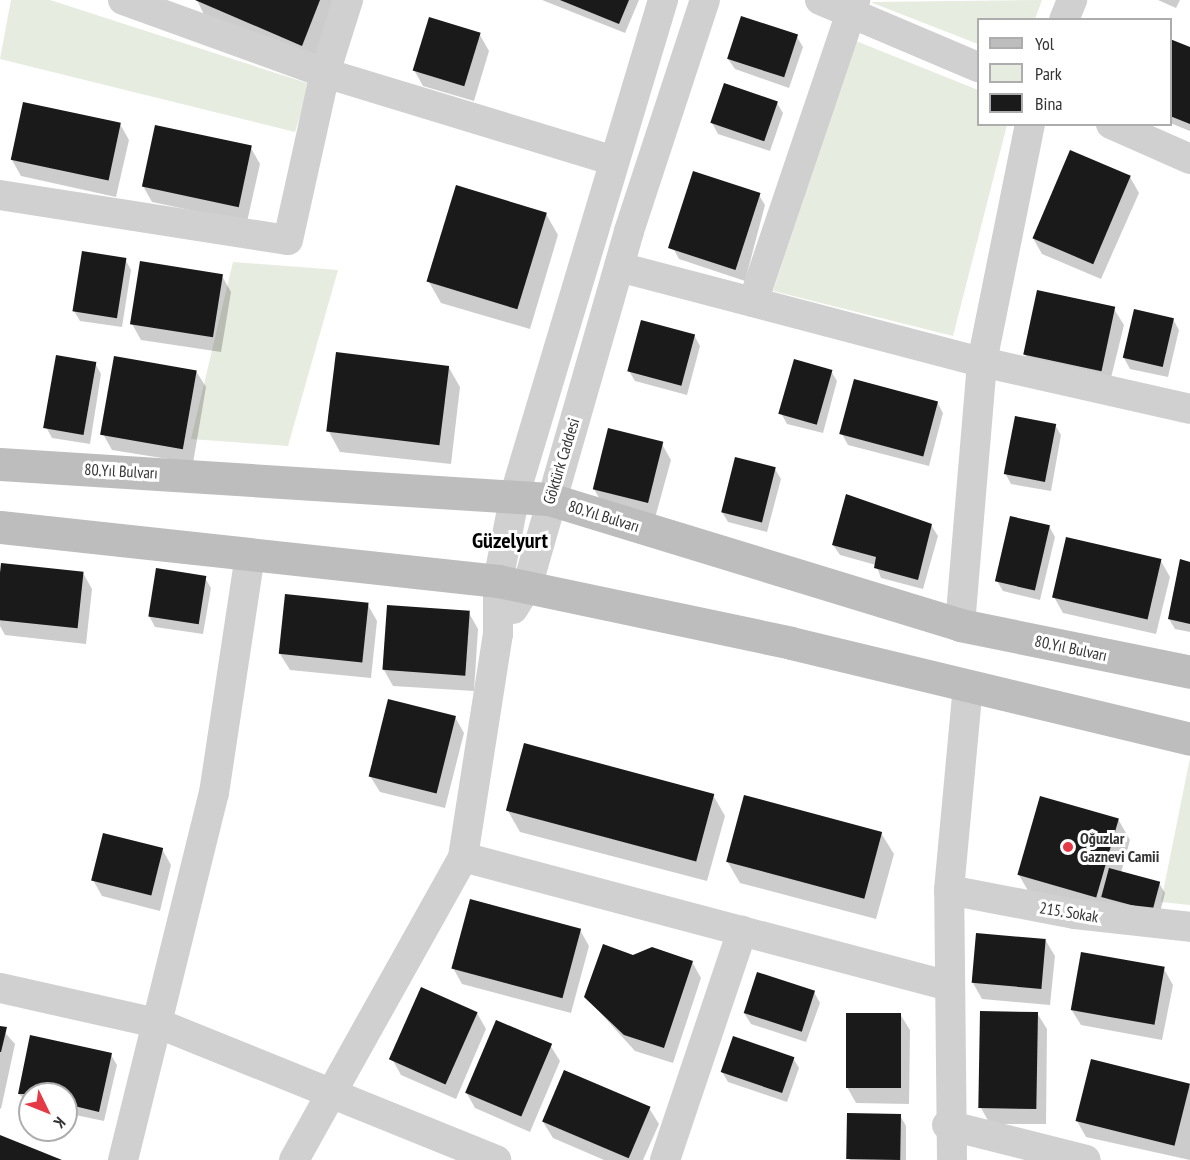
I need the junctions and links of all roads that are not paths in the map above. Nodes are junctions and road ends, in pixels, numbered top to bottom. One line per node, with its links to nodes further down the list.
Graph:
1 (123, 0): 10 (street)
2 (348, 0): 10 (street)
3 (663, 0): 14 (street, Göktürk Caddesi)
4 (705, 0): 16 (street, Göktürk Caddesi)
5 (820, 0): 7 (street)
6 (1072, 0): 8 (street)
7 (853, 7): 9 (street); 17 (street)
8 (1065, 18)
9 (977, 67)
10 (325, 73): 14 (street); 15 (street)
11 (1030, 126): 18 (street)
12 (1116, 126): 13 (street)
13 (1190, 159)
14 (614, 161): 21 (street, Göktürk Caddesi)
15 (0, 195)
16 (619, 267): 17 (street); 22 (street, Göktürk Caddesi)
17 (753, 302): 18 (street)
18 (982, 362): 19 (street); 26 (street)
19 (1190, 409)
20 (0, 464): 21 (street, 80.Yıl Bulvarı)
21 (515, 494): 22 (street, 80.Yıl Bulvarı); 25 (street, Göktürk Caddesi)
22 (549, 499): 25 (street, Göktürk Caddesi); 26 (street, 80.Yıl Bulvarı)
23 (0, 527): 24 (street)
24 (250, 554): 25 (street); 36 (street)
25 (512, 584): 28 (street); 30 (street, Göktürk Caddesi)
26 (960, 625): 27 (street, 80.Yıl Bulvarı)
27 (1190, 672)
28 (968, 686): 29 (street); 31 (street)
29 (1190, 739)
30 (463, 857): 33 (street); 37 (street)
31 (949, 890): 32 (street, 215. Sokak); 34 (street)
32 (1190, 927)
33 (742, 931): 34 (street); 42 (street)
34 (949, 986): 38 (street)
35 (0, 988): 36 (street)
36 (157, 1023): 37 (street); 39 (street)
37 (328, 1090): 40 (street); 41 (street)
38 (947, 1125): 43 (street); 44 (street)
39 (123, 1160)
40 (294, 1160)
41 (496, 1160)
42 (665, 1160)
43 (952, 1160)
44 (1086, 1160)

